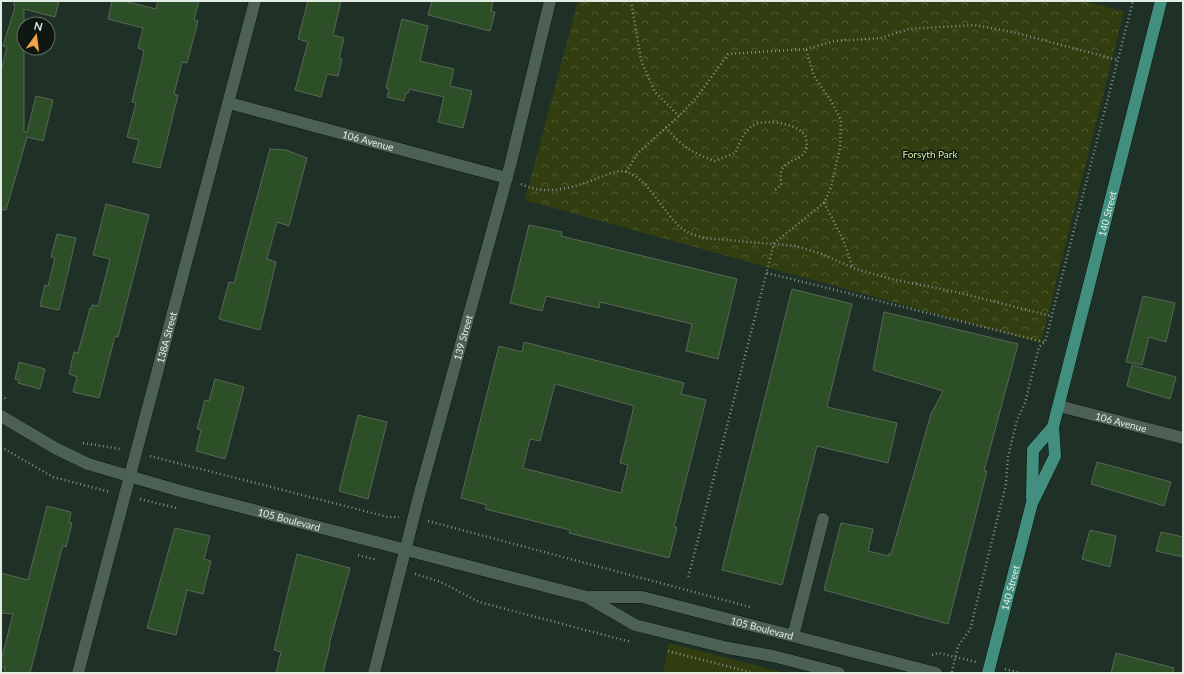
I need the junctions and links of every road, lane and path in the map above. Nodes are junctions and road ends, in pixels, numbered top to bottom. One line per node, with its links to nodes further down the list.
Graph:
1 (255, 1): 8 (street, 138A Street)
2 (550, 1): 14 (street, 139 Street)
3 (631, 1): 9 (path)
4 (1133, 1): 7 (path)
5 (1161, 1): 24 (main road, 140 Street)
6 (806, 49): 7 (path); 9 (path); 16 (path)
7 (1118, 60): 20 (path)
8 (229, 103): 14 (street, 106 Avenue); 32 (street, 138A Street)
9 (679, 116): 10 (path)
10 (666, 127): 11 (path); 13 (path)
11 (805, 136): 12 (path); 15 (path)
12 (801, 138)
13 (626, 172): 14 (path); 17 (path)
14 (507, 178): 38 (street, 139 Street)
15 (775, 190)
16 (824, 202): 17 (path); 18 (path)
17 (774, 244): 18 (path); 19 (path)
18 (853, 268): 20 (path)
19 (767, 273): 21 (path); 40 (path)
20 (1051, 316): 21 (path)
21 (1045, 342): 47 (path)
22 (1, 396): 23 (path)
23 (15, 405)
24 (1059, 406): 26 (main road, 140 Street); 27 (street, 106 Avenue)
25 (1, 416): 32 (street, 105 Boulevard)
26 (1053, 427): 34 (main road, 140 Street); 34 (main road, 140 Street)
27 (1183, 438)
28 (76, 441): 30 (path)
29 (1, 447): 33 (path)
30 (118, 449)
31 (154, 457): 35 (path)
32 (129, 476): 38 (street, 105 Boulevard); 50 (street, 138A Street)
33 (106, 491)
34 (1032, 503): 56 (main road, 140 Street)
35 (398, 516)
36 (823, 519): 43 (street)
37 (428, 521): 42 (path)
38 (405, 549): 41 (street, 105 Boulevard); 51 (street, 139 Street)
39 (417, 575): 44 (path)
40 (688, 578)
41 (587, 597): 43 (street, 105 Boulevard); 53 (street, 105 Boulevard)
42 (752, 608)
43 (793, 636): 54 (street, 105 Boulevard)
44 (636, 643)
45 (661, 649): 52 (path)
46 (925, 653): 47 (path)
47 (955, 657): 48 (path); 55 (path)
48 (962, 658)
49 (1014, 671): 57 (path)
50 (78, 673)
51 (374, 673)
52 (753, 673)
53 (839, 673)
54 (936, 673)
55 (952, 673)
56 (988, 673)
57 (1021, 673)

